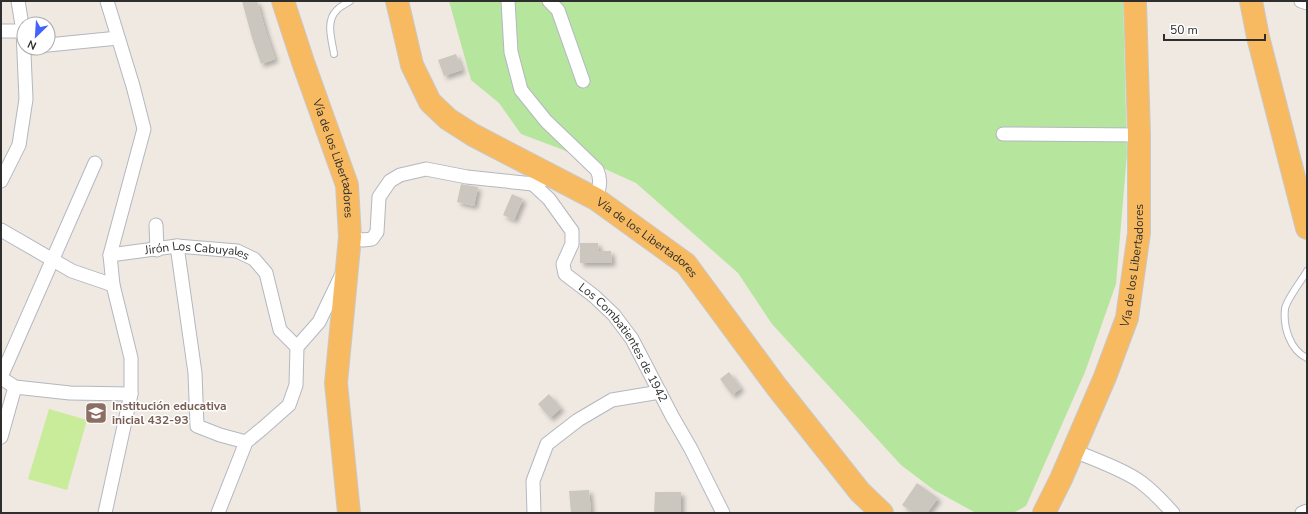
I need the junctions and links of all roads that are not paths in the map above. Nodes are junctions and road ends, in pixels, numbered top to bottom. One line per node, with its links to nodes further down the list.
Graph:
1 (18, 1): 12 (street)
2 (107, 1): 15 (street)
3 (350, 1): 17 (lane)
4 (397, 1): 23 (highway, Vía de los Libertadores)
5 (508, 1): 26 (street)
6 (549, 1): 19 (street)
7 (1135, 1): 21 (highway, Vía de los Libertadores)
8 (1251, 1): 28 (highway)
9 (1301, 1): 10 (street)
10 (1307, 3)
11 (286, 6): 30 (highway, Vía de los Libertadores)
12 (20, 16)
13 (16, 31): 14 (street)
14 (1, 32)
15 (118, 38): 16 (street); 33 (street)
16 (56, 44)
17 (334, 54)
18 (24, 56): 24 (street)
19 (583, 81)
20 (1003, 134): 21 (street)
21 (1139, 135): 46 (highway, Vía de los Libertadores)
22 (95, 163): 34 (street)
23 (554, 177): 25 (street); 26 (highway, Vía de los Libertadores)
24 (1, 181)
25 (533, 184): 30 (street); 42 (street, Los Combatientes de 1942)
26 (596, 199): 53 (highway, Vía de los Libertadores)
27 (156, 224): 32 (street)
28 (1307, 225)
29 (1, 230): 34 (street)
30 (350, 236): 35 (highway, Vía de los Libertadores)
31 (177, 246): 32 (street, Jirón Los Cabuyales); 38 (street, Jirón Los Cabuyales); 45 (street)
32 (157, 250): 33 (street, Jirón Los Cabuyales)
33 (110, 255): 37 (street)
34 (53, 261): 37 (street); 40 (street)
35 (347, 264): 38 (street); 50 (highway, Vía de los Libertadores)
36 (1307, 271): 39 (lane)
37 (113, 285): 43 (street)
38 (297, 347): 45 (street)
39 (1307, 358)
40 (1, 377): 41 (street)
41 (15, 387): 43 (street); 44 (street)
42 (660, 392): 51 (street); 52 (street, Los Combatientes de 1942)
43 (131, 394): 48 (street)
44 (1, 437)
45 (246, 442): 49 (street)
46 (1072, 450): 54 (highway, Vía de los Libertadores); 55 (street)
47 (1307, 511): 56 (street)
48 (105, 513)
49 (218, 513)
50 (349, 513)
51 (534, 513)
52 (723, 513)
53 (882, 513)
54 (1044, 513)
55 (1173, 513)
56 (1302, 513)

